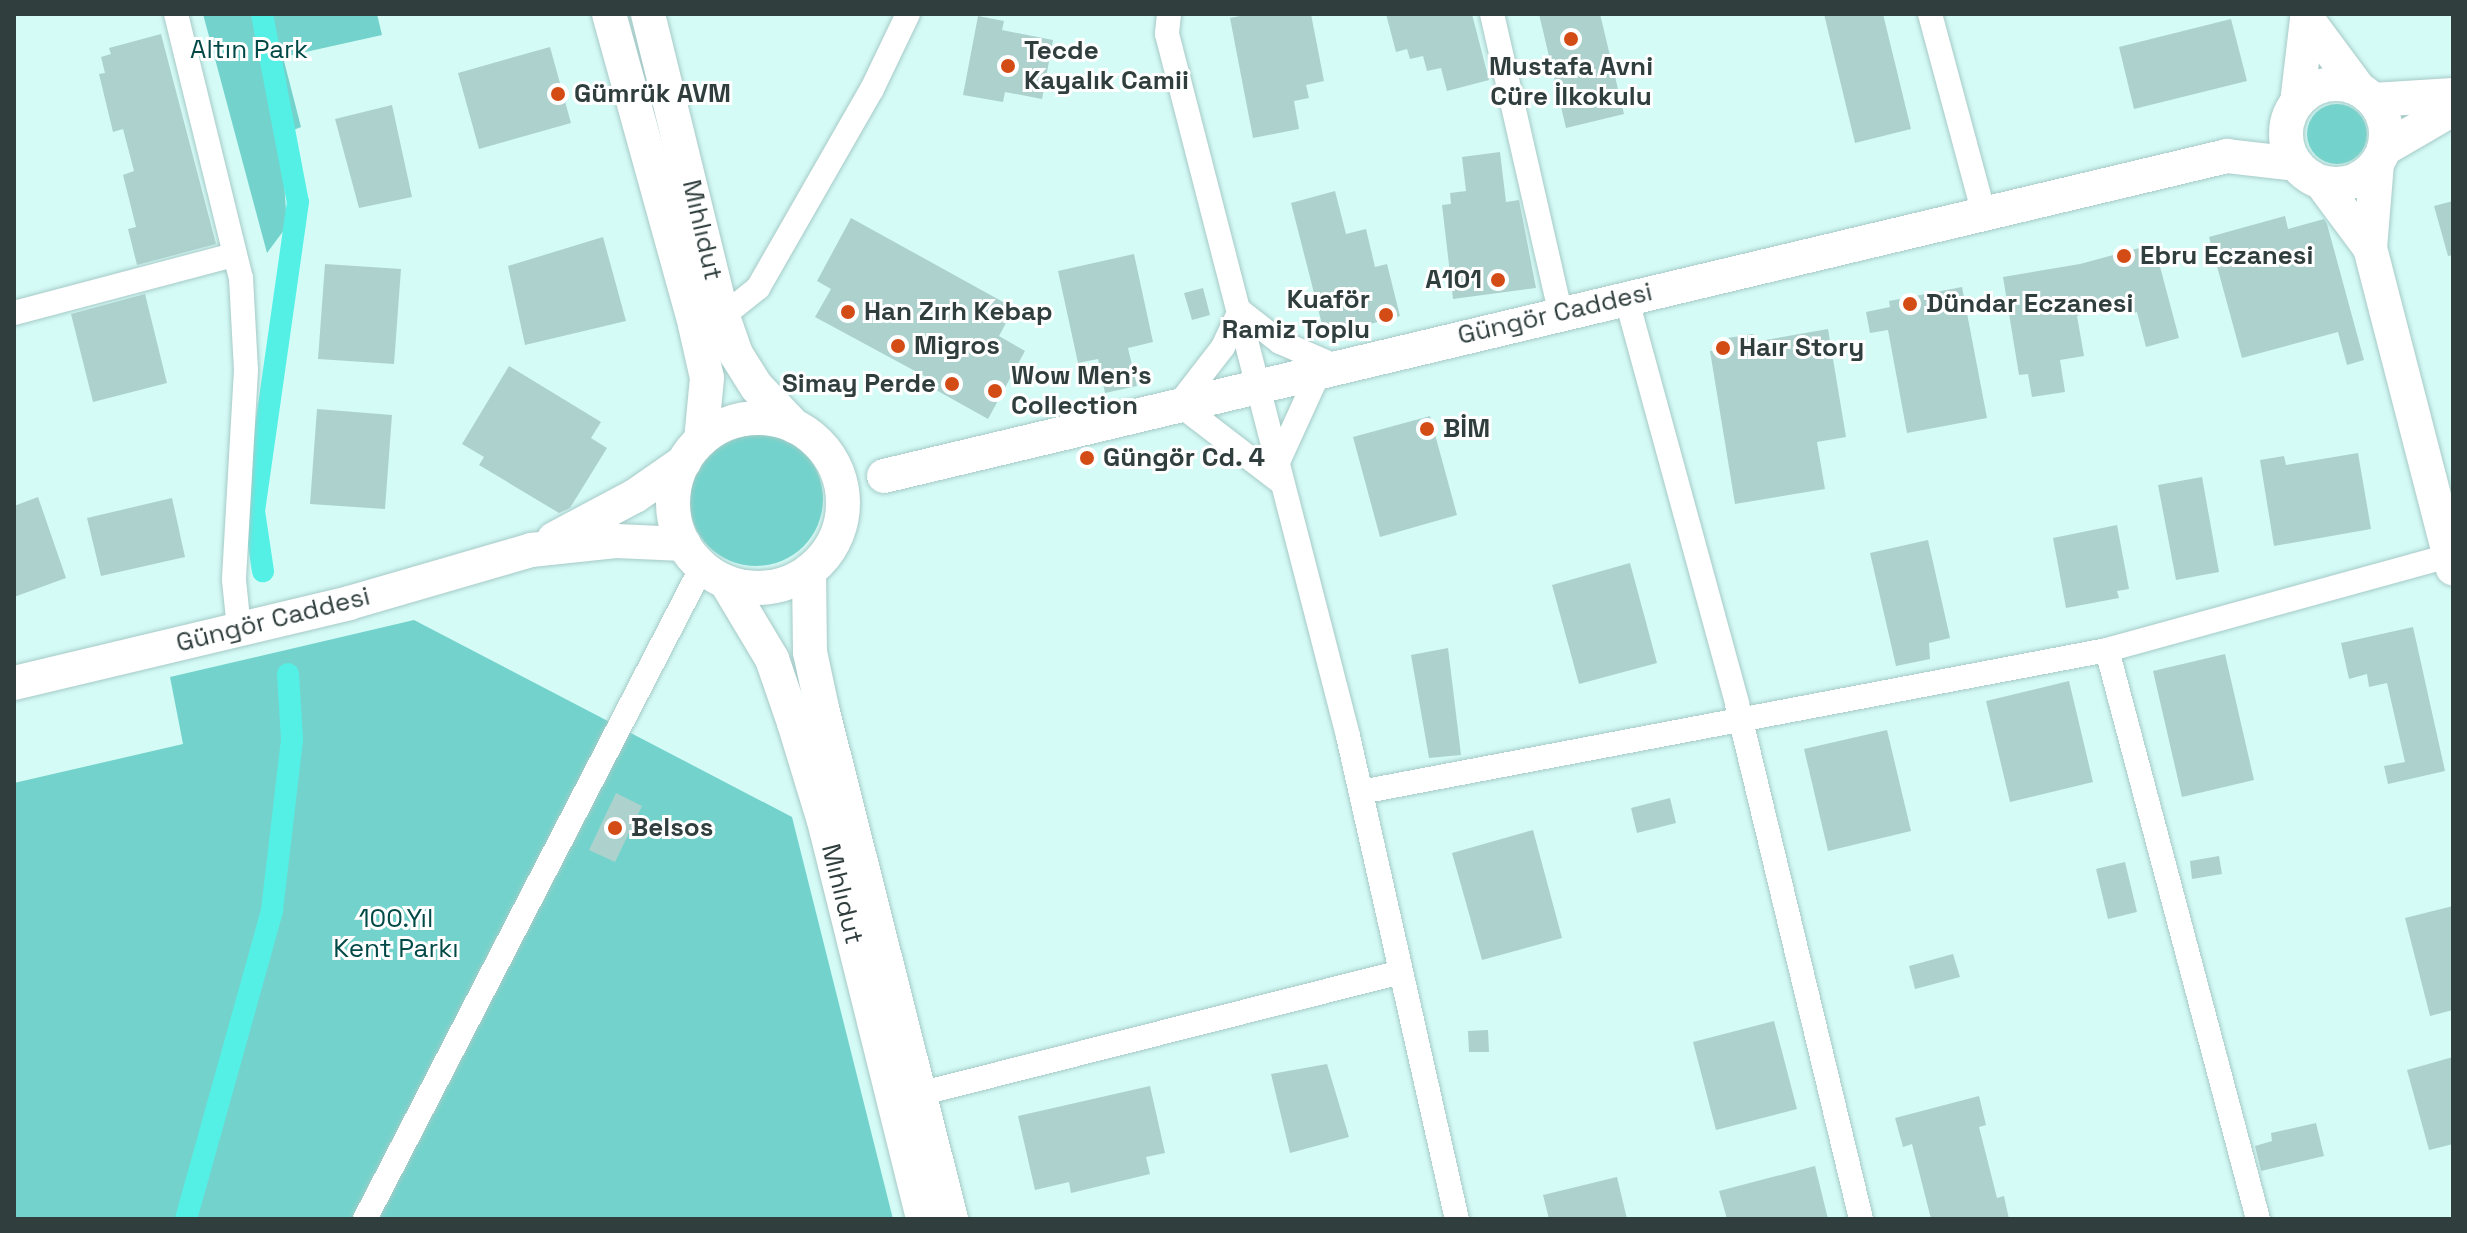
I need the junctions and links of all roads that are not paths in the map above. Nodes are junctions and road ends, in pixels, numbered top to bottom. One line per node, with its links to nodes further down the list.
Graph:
1 (176, 14): 18 (street)
2 (609, 14): 29 (main road, Mıhlıdut)
3 (648, 14): 23 (main road, Mıhlıdut)
4 (908, 14): 23 (street)
5 (1169, 14): 20 (street)
6 (1492, 14): 21 (street)
7 (1930, 14): 16 (street)
8 (2306, 17): 9 (main road); 12 (main road)
9 (2366, 95): 10 (main road); 12 (main road); 14 (main road)
10 (2453, 95)
11 (2453, 109): 14 (main road)
12 (2292, 111): 13 (main road); 15 (main road)
13 (2227, 156): 15 (main road); 16 (main road, Güngör Caddesi)
14 (2381, 156): 15 (main road); 17 (main road)
15 (2308, 173): 17 (main road)
16 (1983, 211): 19 (main road, Güngör Caddesi)
17 (2370, 248): 34 (main road)
18 (234, 255): 22 (street); 37 (street)
19 (1626, 297): 21 (main road, Güngör Caddesi); 40 (street)
20 (1240, 311): 24 (street); 25 (street); 26 (street)
21 (1560, 312): 24 (main road, Güngör Caddesi)
22 (14, 313)
23 (723, 316): 27 (main road, Mıhlıdut)
24 (1328, 368): 25 (main road, Güngör Caddesi); 30 (street)
25 (1257, 385): 26 (main road, Güngör Caddesi); 30 (street)
26 (1179, 404): 30 (street); 31 (main road, Güngör Caddesi)
27 (795, 426): 28 (main road); 29 (main road)
28 (823, 450): 31 (main road); 32 (main road)
29 (692, 451): 33 (main road); 35 (main road)
30 (1280, 474): 41 (street)
31 (884, 476): 32 (main road)
32 (841, 523): 36 (main road)
33 (531, 550): 35 (main road); 37 (main road, Güngör Caddesi)
34 (2452, 560): 38 (street)
35 (704, 565): 36 (main road); 44 (street); 45 (main road, Mıhlıdut)
36 (809, 571): 43 (main road, Mıhlıdut)
37 (239, 629): 39 (main road, Güngör Caddesi)
38 (2107, 650): 40 (street); 49 (street)
39 (14, 683)
40 (1741, 718): 41 (street); 48 (street)
41 (1361, 792): 42 (street)
42 (1401, 972): 43 (street); 47 (street)
43 (919, 1094): 46 (main road, Mıhlıdut)
44 (365, 1219)
45 (923, 1219)
46 (951, 1219)
47 (1457, 1219)
48 (1861, 1219)
49 (2258, 1219)

